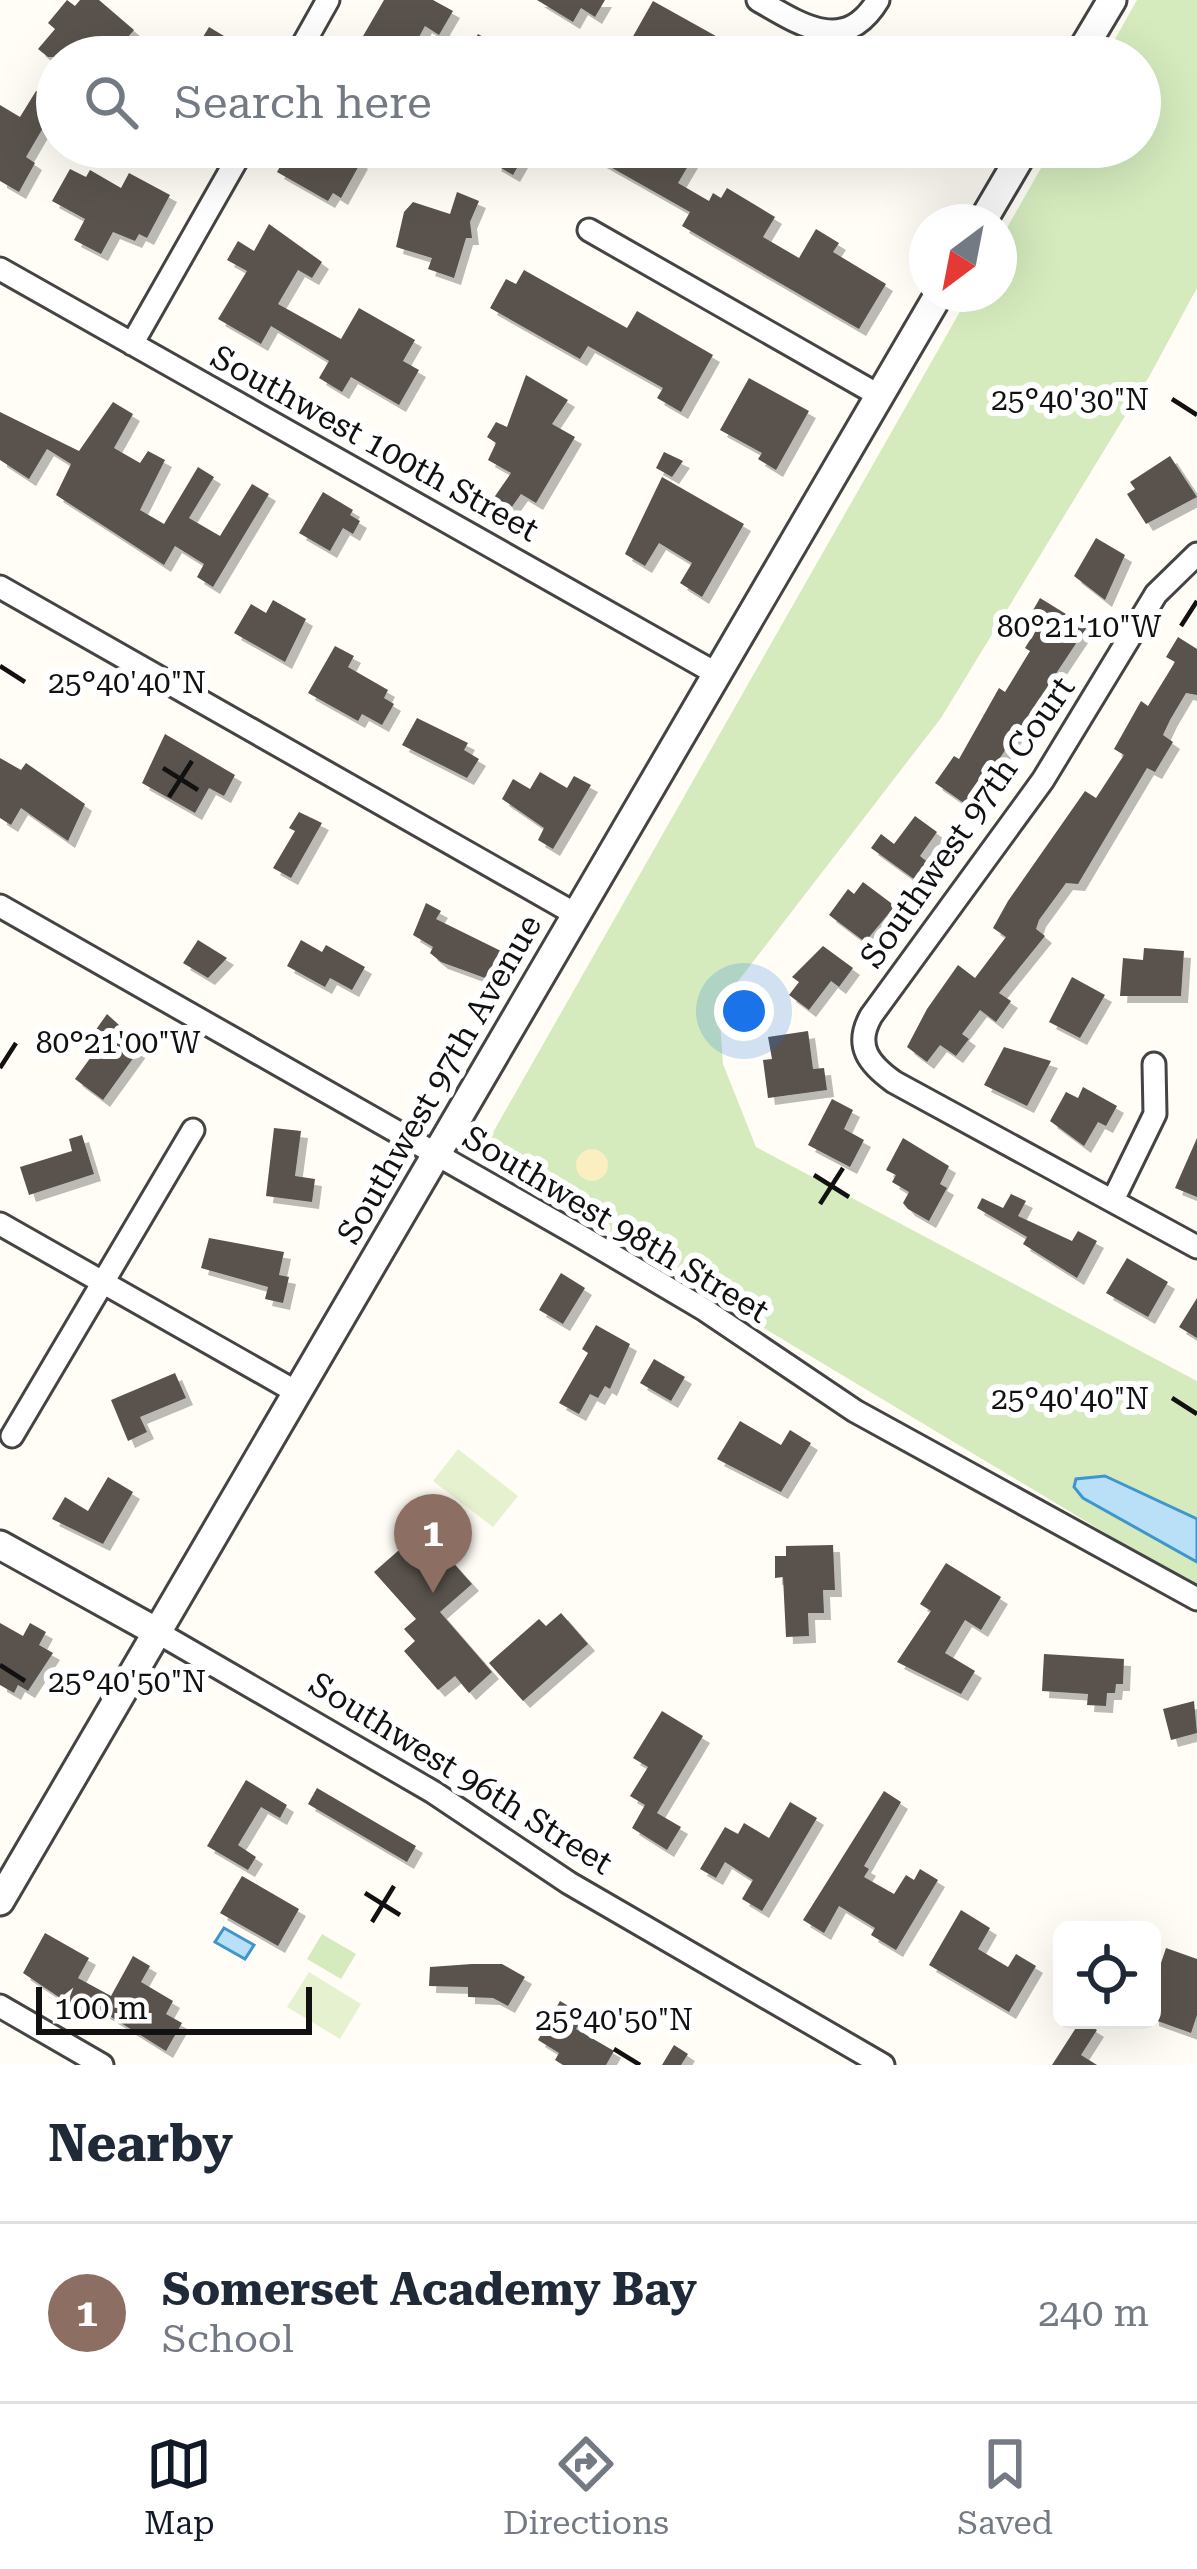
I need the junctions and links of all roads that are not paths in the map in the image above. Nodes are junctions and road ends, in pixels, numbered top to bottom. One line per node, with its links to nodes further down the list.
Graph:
1 (328, 0): 5 (street)
2 (758, 0): 3 (street)
3 (878, 0)
4 (1112, 0): 6 (street)
5 (308, 36)
6 (1091, 36)
7 (232, 168): 13 (street)
8 (1013, 168): 9 (street)
9 (992, 204)
10 (589, 230): 14 (street)
11 (0, 269): 13 (street, Southwest 100th Street)
12 (929, 312): 14 (street, Southwest 97th Avenue)
13 (132, 344): 17 (street, Southwest 100th Street)
14 (880, 396): 17 (street, Southwest 97th Avenue)
15 (1197, 554): 23 (street, Southwest 97th Court)
16 (0, 587): 19 (street)
17 (717, 674): 19 (street, Southwest 97th Avenue)
18 (0, 906): 22 (street, Southwest 98th Street)
19 (577, 915): 22 (street, Southwest 97th Avenue)
20 (1154, 1064): 23 (street)
21 (194, 1130): 26 (street)
22 (437, 1154): 27 (street, Southwest 97th Avenue); 30 (street, Southwest 98th Street)
23 (1114, 1200): 25 (street)
24 (0, 1224): 26 (street)
25 (1197, 1247)
26 (104, 1283): 27 (street); 28 (street)
27 (298, 1393): 31 (street, Southwest 97th Avenue)
28 (12, 1436)
29 (0, 1545): 31 (street, Southwest 96th Street)
30 (1197, 1599)
31 (158, 1632): 32 (street, Southwest 97th Avenue); 35 (street, Southwest 96th Street)
32 (0, 1901)
33 (0, 2006): 34 (street)
34 (102, 2065)
35 (883, 2065)

